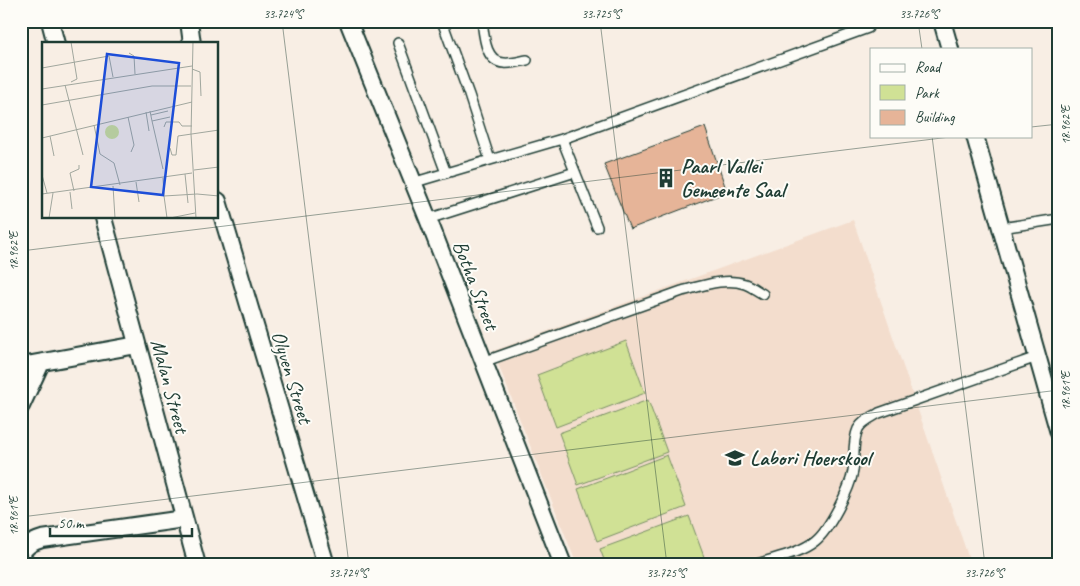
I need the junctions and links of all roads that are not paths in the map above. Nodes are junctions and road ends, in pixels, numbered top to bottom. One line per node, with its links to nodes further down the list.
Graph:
1 (50, 21): 8 (street)
2 (189, 21): 9 (street)
3 (348, 21): 18 (street, Botha Street)
4 (442, 21): 15 (lane)
5 (482, 21): 12 (lane)
6 (942, 21): 11 (street)
7 (868, 28): 14 (lane)
8 (55, 42)
9 (192, 42)
10 (398, 43): 17 (lane)
11 (950, 48)
12 (527, 60)
13 (976, 138): 24 (street)
14 (562, 139): 15 (lane); 16 (lane)
15 (490, 160): 17 (lane)
16 (575, 172): 21 (lane); 23 (lane)
17 (446, 173): 18 (lane)
18 (412, 183): 21 (street, Botha Street)
19 (219, 204): 37 (street, Olyven Street)
20 (103, 219): 26 (street, Malan Street)
21 (428, 219): 28 (street, Botha Street)
22 (1059, 219): 24 (lane)
23 (597, 227)
24 (1001, 228): 27 (street)
25 (763, 294): 28 (lane)
26 (137, 345): 29 (street); 34 (street, Malan Street)
27 (1037, 356): 32 (street); 39 (lane)
28 (483, 362): 38 (street, Botha Street)
29 (41, 363): 30 (street); 31 (street)
30 (21, 366)
31 (21, 406)
32 (1056, 409): 33 (street)
33 (1059, 433)
34 (184, 519): 35 (street); 36 (street, Malan Street)
35 (21, 555)
36 (197, 565)
37 (326, 565)
38 (563, 565)
39 (754, 565)

